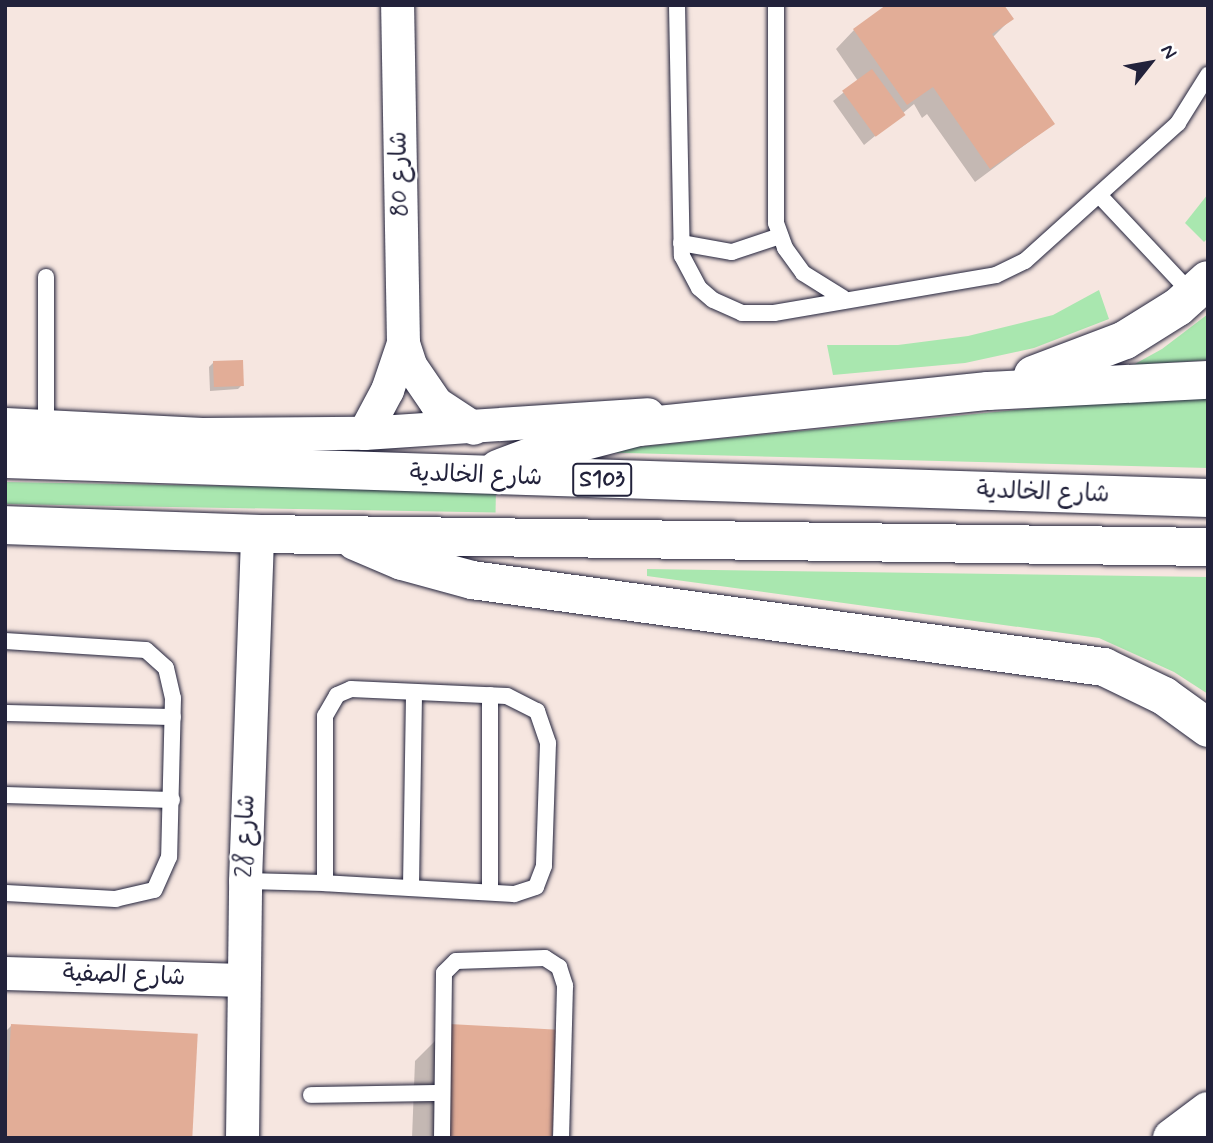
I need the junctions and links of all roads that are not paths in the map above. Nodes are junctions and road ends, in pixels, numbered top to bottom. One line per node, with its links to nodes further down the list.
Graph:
1 (397, 5): 11 (street, شارع 80)
2 (677, 5): 7 (lane)
3 (776, 5): 6 (lane)
4 (1208, 75): 5 (lane)
5 (1099, 195): 9 (lane); 10 (lane)
6 (780, 236): 7 (lane); 10 (lane)
7 (681, 243): 10 (lane)
8 (46, 277): 16 (lane)
9 (1200, 288): 13 (main road)
10 (843, 298)
11 (403, 343): 17 (street, شارع 80); 18 (street, شارع 80)
12 (1208, 380): 13 (main road)
13 (988, 391): 14 (main road)
14 (716, 419): 17 (street); 20 (main road)
15 (5, 424): 16 (street)
16 (46, 425): 18 (street)
17 (474, 428): 18 (street)
18 (364, 433)
19 (5, 459): 20 (main road, شارع الخالدية / S103)
20 (482, 476): 21 (main road, شارع الخالدية / S103)
21 (1204, 497)
22 (5, 525): 24 (main road, شارع الخالدية)
23 (337, 533): 24 (main road, شارع الخالدية); 25 (main road, شارع الخالدية); 31 (main road)
24 (257, 534): 34 (street, شارع 28)
25 (1200, 547)
26 (5, 640): 30 (lane)
27 (414, 692): 28 (lane); 35 (lane); 36 (lane)
28 (490, 695): 37 (lane); 37 (lane)
29 (5, 713): 30 (lane)
30 (173, 717): 33 (lane)
31 (1208, 728)
32 (5, 795): 33 (lane)
33 (172, 800): 38 (lane)
34 (244, 881): 35 (lane); 40 (street, شارع 28)
35 (325, 883): 36 (lane)
36 (411, 886): 37 (lane)
37 (490, 892)
38 (5, 893)
39 (5, 973): 40 (street, شارع الصفية)
40 (243, 980): 44 (street, شارع 28)
41 (442, 1093): 42 (lane); 45 (lane); 46 (lane)
42 (311, 1095)
43 (1208, 1111): 47 (main road)
44 (243, 1138)
45 (442, 1138)
46 (561, 1138)
47 (1172, 1138)

